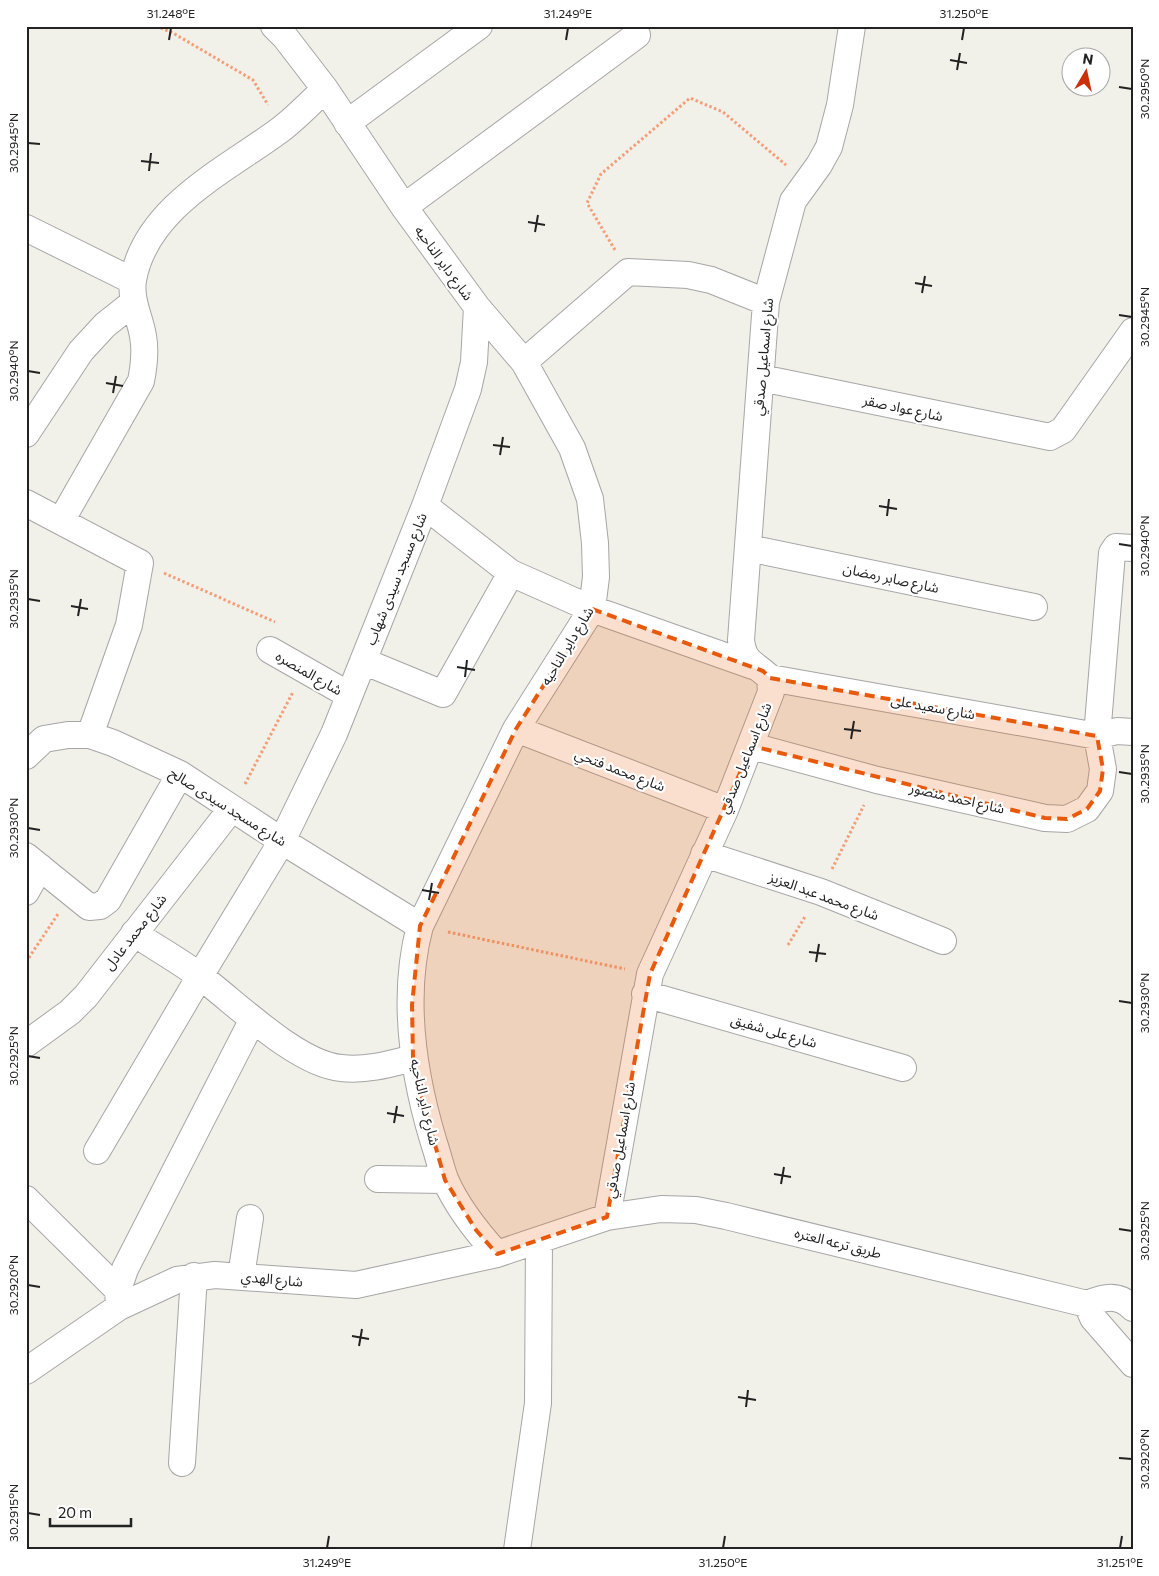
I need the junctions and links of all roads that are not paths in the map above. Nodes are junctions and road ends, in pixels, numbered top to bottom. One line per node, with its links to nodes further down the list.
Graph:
1 (478, 26): 6 (street)
2 (852, 26): 10 (street, شارع اسماعيل صدقي)
3 (284, 30): 5 (street, شارع داير الناحيه)
4 (637, 35): 7 (street)
5 (325, 89): 6 (street, شارع داير الناحيه); 9 (street)
6 (347, 123): 7 (street, شارع داير الناحيه)
7 (404, 207): 11 (street, شارع داير الناحيه)
8 (26, 228): 9 (street)
9 (133, 291): 15 (street); 18 (street)
10 (766, 302): 13 (street); 14 (street, شارع اسماعيل صدقي)
11 (477, 307): 13 (street, شارع داير الناحيه); 17 (street, شارع مسجد سيدى شهاب)
12 (1133, 331): 14 (street, شارع عواد صقر)
13 (524, 362): 23 (street, شارع داير الناحيه)
14 (761, 378): 19 (street, شارع اسماعيل صدقي)
15 (26, 434)
16 (26, 503): 18 (street)
17 (425, 506): 21 (street, شارع سعيد على); 25 (street, شارع مسجد سيدى شهاب)
18 (61, 521): 30 (street)
19 (748, 548): 22 (street, شارع صابر رمضان); 26 (street, شارع اسماعيل صدقي)
20 (1133, 548): 31 (street)
21 (511, 573): 23 (street, شارع سعيد على); 25 (street)
22 (1034, 608)
23 (592, 609): 26 (street, شارع سعيد على); 28 (street, شارع داير الناحيه)
24 (270, 650): 27 (street, شارع المنصره)
25 (363, 661): 27 (street, شارع مسجد سيدى شهاب)
26 (762, 672): 31 (street, شارع سعيد على); 32 (street, شارع اسماعيل صدقي)
27 (349, 696): 37 (street, شارع مسجد سيدى شهاب)
28 (516, 729): 36 (street, شارع محمد فتحي); 41 (street, شارع داير الناحيه)
29 (1133, 732): 31 (street, شارع سعيد على)
30 (90, 735): 33 (street, شارع مسجد سيدى صالح); 34 (street, شارع مسجد سيدى صالح)
31 (1097, 736): 32 (street, شارع احمد منصور)
32 (752, 746): 36 (street, شارع اسماعيل صدقي)
33 (26, 756)
34 (180, 774): 35 (street, شارع مسجد سيدى صالح); 39 (street)
35 (232, 808): 37 (street, شارع مسجد سيدى صالح); 42 (street, شارع محمد عادل)
36 (725, 810): 38 (street, شارع اسماعيل صدقي)
37 (282, 841): 41 (street, شارع مسجد سيدى صالح); 44 (street, شارع مسجد سيدى شهاب)
38 (704, 854): 43 (street, شارع محمد عبد العزيز); 45 (street, شارع اسماعيل صدقي)
39 (33, 862): 40 (street)
40 (26, 892)
41 (420, 926): 48 (street, شارع داير الناحيه)
42 (134, 933): 44 (street); 47 (street, شارع محمد عادل)
43 (943, 941)
44 (200, 976): 46 (street); 50 (street, شارع مسجد سيدى شهاب)
45 (647, 984): 49 (street, شارع على شفيق); 54 (street, شارع اسماعيل صدقي)
46 (253, 1019): 48 (street); 60 (street)
47 (26, 1044)
48 (413, 1058): 52 (street, شارع داير الناحيه)
49 (903, 1068)
50 (98, 1151)
51 (378, 1179): 52 (street)
52 (445, 1180): 57 (street, شارع داير الناحيه)
53 (26, 1198): 60 (street)
54 (607, 1217): 56 (street, طريق ترعه العتره); 61 (street, طريق ترعه العتره)
55 (250, 1218): 59 (street)
56 (539, 1240): 57 (street, شارع الهدي); 66 (street)
57 (497, 1254): 59 (street, شارع الهدي)
58 (194, 1276): 59 (street, شارع الهدي); 60 (street, شارع الهدي); 65 (street)
59 (241, 1276)
60 (119, 1299): 64 (street, شارع الهدي)
61 (1087, 1304): 62 (street, طريق ترعه العتره); 63 (street)
62 (1133, 1308)
63 (1133, 1364)
64 (26, 1371)
65 (182, 1463)
66 (517, 1550)

